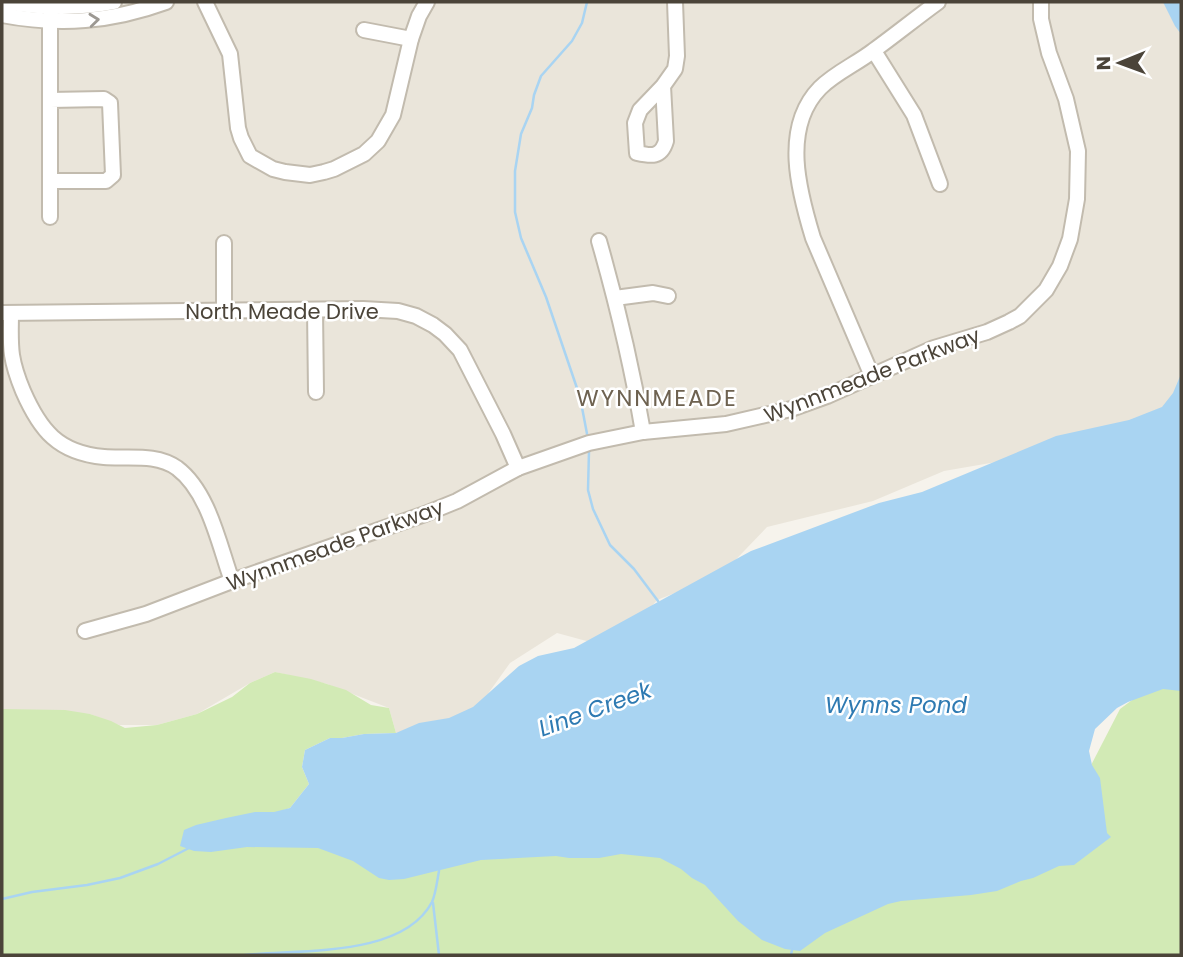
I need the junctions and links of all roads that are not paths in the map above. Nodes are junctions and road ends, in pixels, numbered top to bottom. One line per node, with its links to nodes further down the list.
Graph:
1 (5, 2): 9 (street)
2 (114, 2): 9 (street)
3 (166, 2): 11 (street, one-way to 3)
4 (205, 2): 13 (street)
5 (427, 2): 13 (street)
6 (675, 2): 15 (street)
7 (938, 2): 14 (street)
8 (1041, 2): 27 (street, Wynnmeade Parkway)
9 (52, 5): 11 (street)
10 (2, 15): 11 (street)
11 (50, 21): 16 (street)
12 (364, 30): 13 (street)
13 (411, 39)
14 (874, 51): 18 (street); 27 (street)
15 (663, 86)
16 (50, 100): 17 (street); 17 (street)
17 (50, 181): 19 (street)
18 (940, 184)
19 (50, 217)
20 (599, 241): 23 (street)
21 (224, 243): 25 (street)
22 (668, 296): 23 (street)
23 (615, 298): 29 (street)
24 (315, 310): 25 (street, North Meade Drive); 28 (street); 30 (street, North Meade Drive)
25 (224, 311): 26 (street, North Meade Drive)
26 (7, 313): 31 (street)
27 (872, 376): 29 (street, Wynnmeade Parkway)
28 (316, 392)
29 (643, 432): 30 (street, Wynnmeade Parkway)
30 (518, 468): 31 (street, Wynnmeade Parkway)
31 (232, 582): 32 (street, Wynnmeade Parkway)
32 (85, 631)

